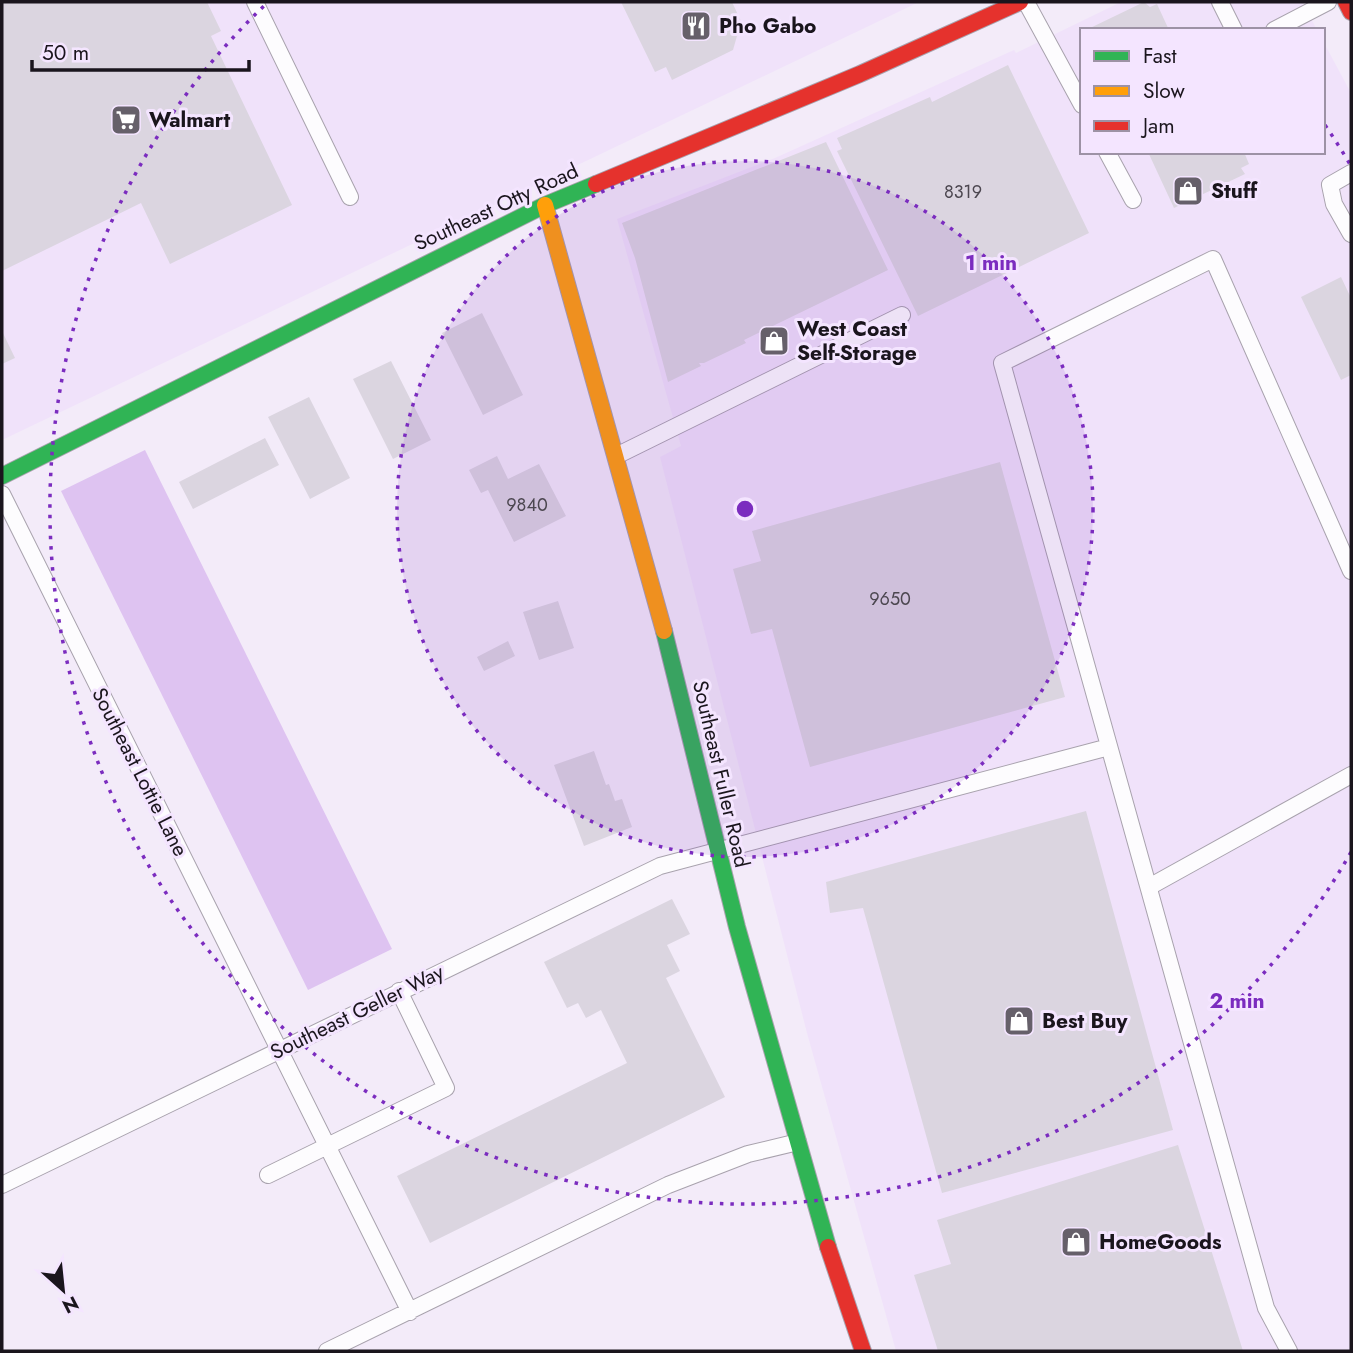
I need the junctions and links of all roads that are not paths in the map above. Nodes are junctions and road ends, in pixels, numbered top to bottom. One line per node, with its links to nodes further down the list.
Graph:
1 (255, 2): 13 (lane)
2 (1020, 2): 15 (street, Southeast Otty Road)
3 (1026, 2): 10 (lane)
4 (1220, 2): 8 (lane)
5 (1328, 2): 9 (lane)
6 (1346, 2): 7 (street)
7 (1351, 12)
8 (1233, 28)
9 (1278, 28)
10 (1080, 100)
11 (1108, 154): 14 (lane)
12 (1351, 173): 16 (lane)
13 (350, 197)
14 (1133, 200)
15 (545, 205): 18 (street, Southeast Fuller Road); 19 (street, Southeast Otty Road)
16 (1351, 234)
17 (902, 315): 18 (lane)
18 (616, 456): 24 (street, Southeast Fuller Road)
19 (2, 476)
20 (2, 494): 27 (lane, Southeast Lottie Lane)
21 (1351, 571): 22 (lane)
22 (1109, 747): 24 (lane, Southeast Geller Way); 25 (lane)
23 (1351, 775): 25 (lane)
24 (717, 850): 26 (lane, Southeast Geller Way); 28 (street, Southeast Fuller Road)
25 (1149, 887): 36 (lane)
26 (399, 991): 27 (lane, Southeast Geller Way); 29 (lane)
27 (279, 1049): 29 (lane, Southeast Lottie Lane); 31 (lane, Southeast Geller Way)
28 (798, 1142): 32 (lane); 35 (street, Southeast Fuller Road)
29 (328, 1145): 30 (lane); 32 (lane, Southeast Lottie Lane)
30 (268, 1175)
31 (2, 1185)
32 (410, 1312): 33 (lane)
33 (357, 1345): 34 (lane)
34 (327, 1351)
35 (863, 1351)
36 (1289, 1351)

